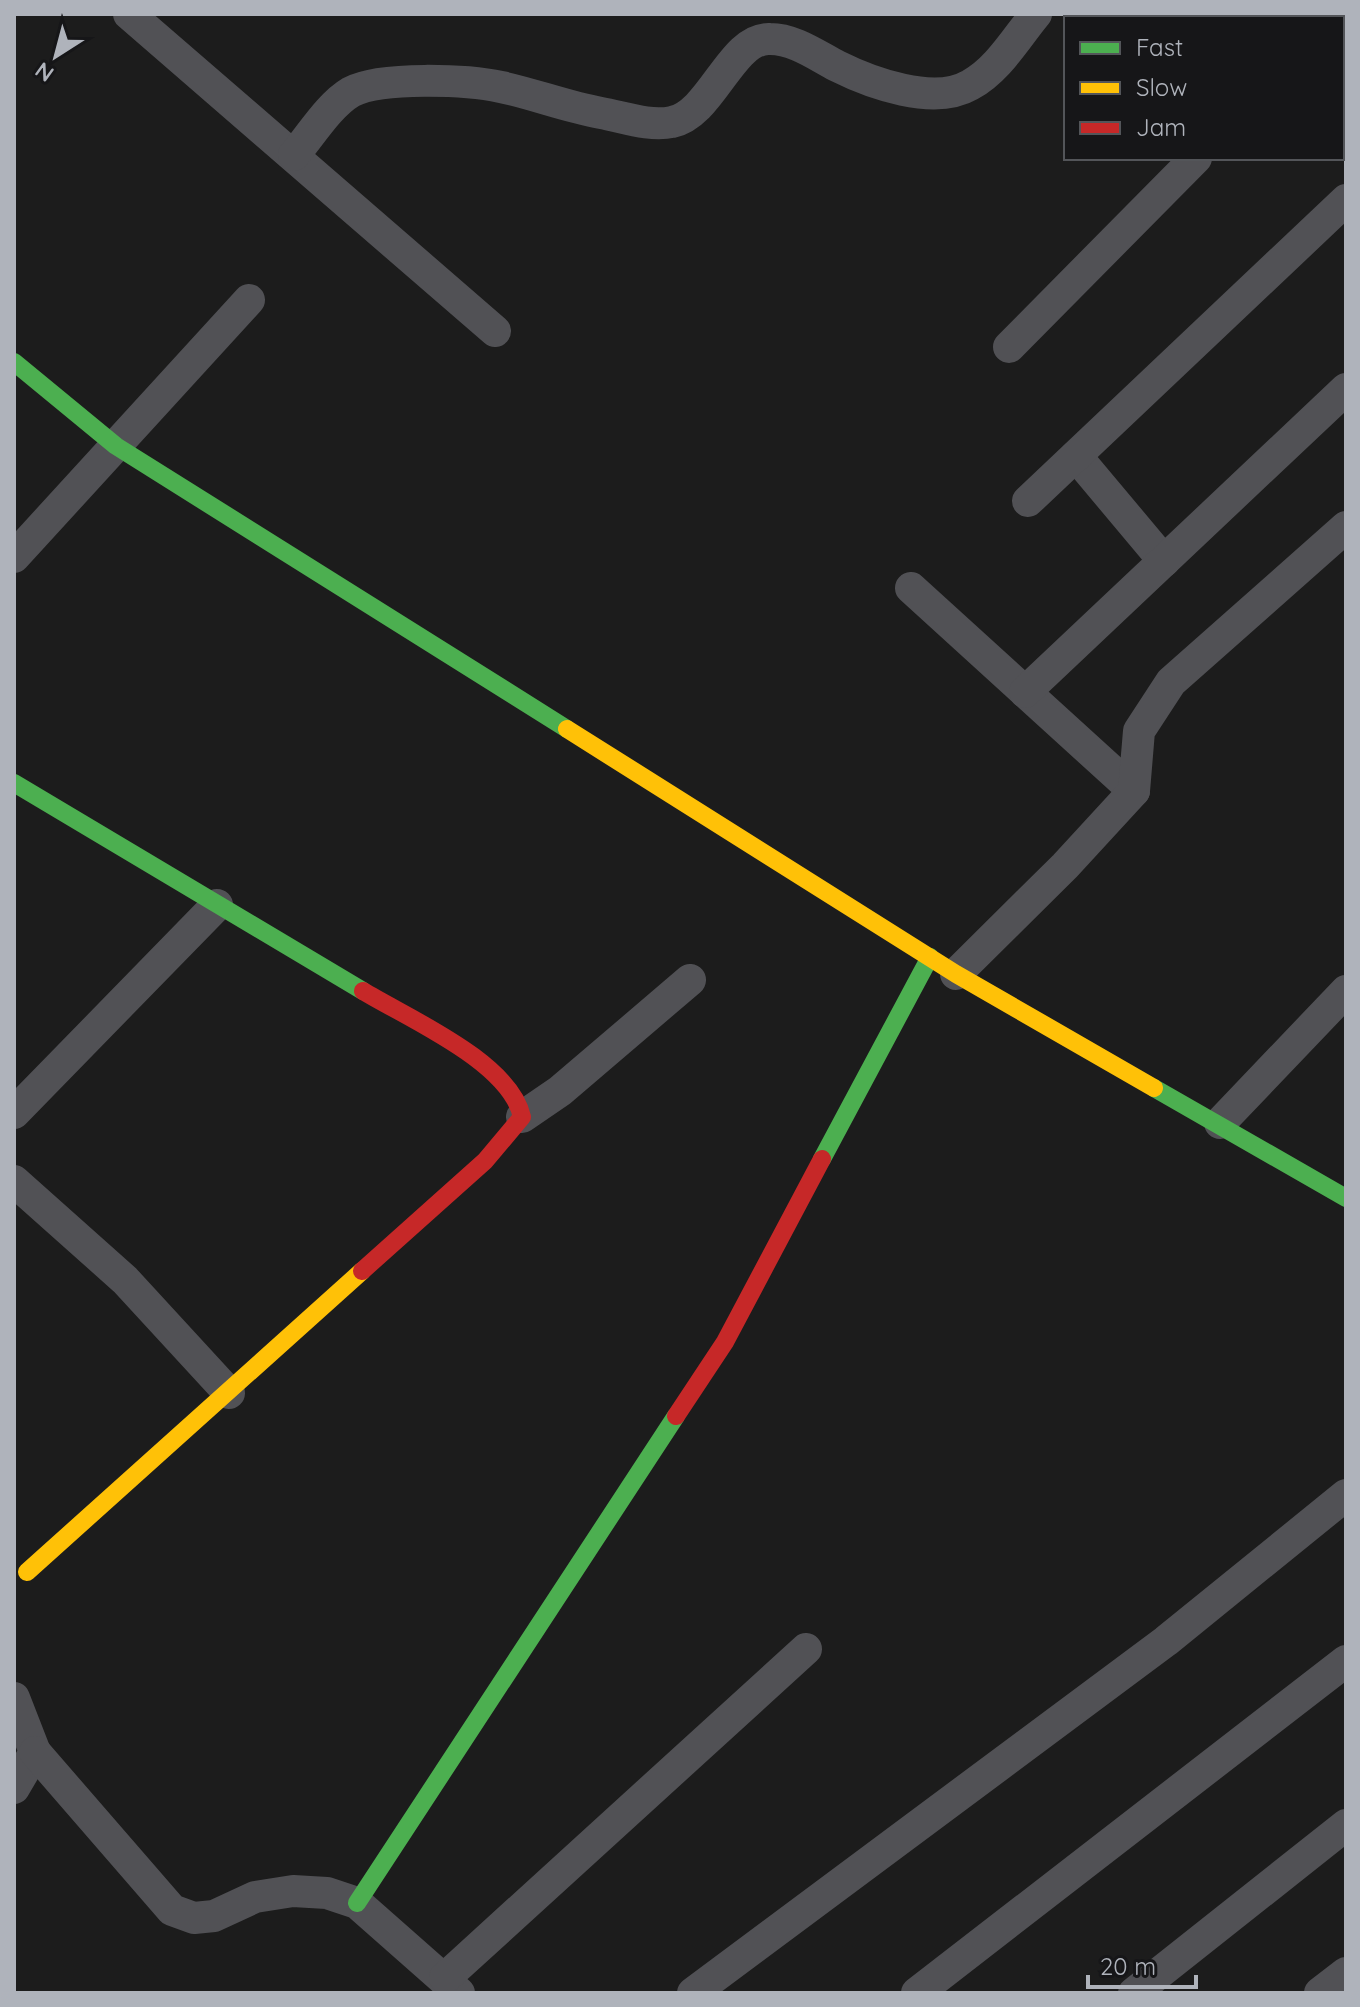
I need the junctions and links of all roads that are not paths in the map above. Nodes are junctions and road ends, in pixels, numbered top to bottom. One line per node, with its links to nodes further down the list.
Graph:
1 (129, 14): 3 (street)
2 (1036, 14): 3 (street)
3 (294, 155): 7 (street)
4 (1194, 160): 8 (street)
5 (1346, 200): 12 (street)
6 (249, 300): 11 (street)
7 (495, 331)
8 (1009, 347)
9 (14, 362): 11 (street)
10 (1346, 389): 16 (street)
11 (116, 446): 15 (street); 22 (street)
12 (1076, 456): 13 (street); 16 (street)
13 (1028, 501)
14 (1346, 527): 20 (street)
15 (14, 557)
16 (1164, 561): 18 (street)
17 (911, 588): 18 (street)
18 (1025, 692): 20 (street)
19 (14, 783): 21 (street)
20 (1134, 791): 22 (street)
21 (217, 905): 25 (street); 26 (street)
22 (943, 966): 27 (street); 39 (street)
23 (690, 980): 26 (street)
24 (1346, 991): 27 (street)
25 (14, 1113)
26 (522, 1117): 30 (street)
27 (1220, 1123): 29 (street)
28 (14, 1181): 30 (street)
29 (1346, 1198)
30 (229, 1393): 32 (street)
31 (1346, 1495): 42 (street)
32 (18, 1573)
33 (806, 1649): 41 (street)
34 (1346, 1661): 43 (street)
35 (14, 1698): 36 (street)
36 (35, 1752): 37 (street); 39 (street)
37 (14, 1788)
38 (1346, 1825): 44 (street)
39 (357, 1903): 41 (street)
40 (1346, 1973): 45 (street)
41 (452, 1986)
42 (693, 1993)
43 (917, 1993)
44 (1134, 1993)
45 (1320, 1993)

